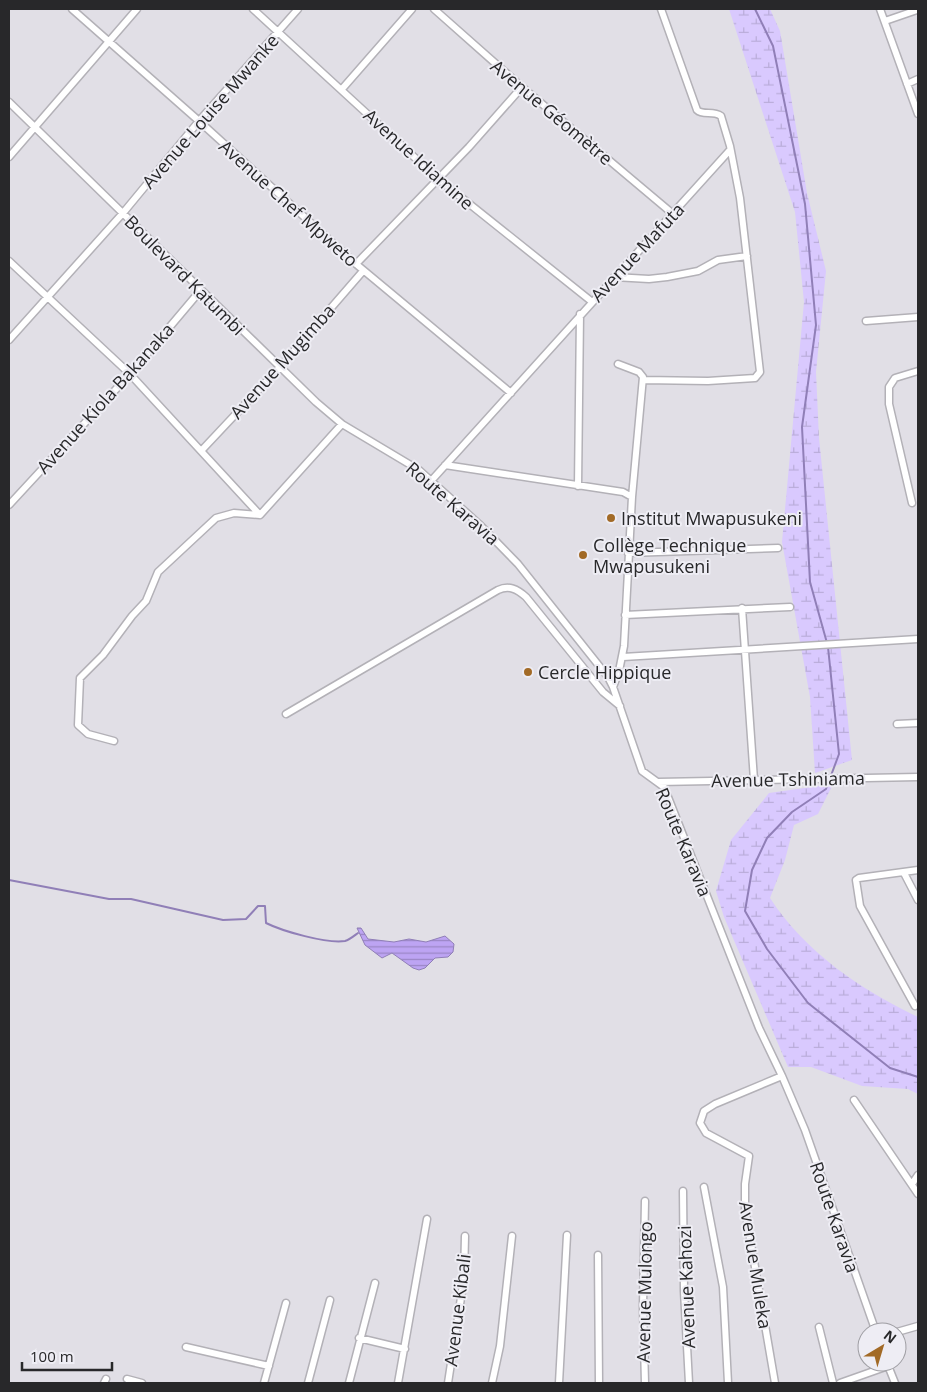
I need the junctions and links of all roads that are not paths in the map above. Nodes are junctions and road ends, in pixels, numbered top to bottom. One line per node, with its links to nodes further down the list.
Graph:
1 (72, 9): 12 (street, Avenue Chef Mpweto)
2 (137, 9): 12 (street)
3 (253, 9): 11 (street, Avenue Idiamine)
4 (298, 9): 11 (street, Avenue Louise Mwanke)
5 (412, 9): 16 (street)
6 (434, 9): 15 (street, Avenue Géomètre)
7 (662, 9): 21 (street)
8 (880, 9): 10 (street)
9 (917, 10): 10 (street)
10 (885, 21): 14 (street)
11 (278, 31): 16 (street, Avenue Idiamine); 19 (street, Avenue Louise Mwanke)
12 (109, 41): 19 (street, Avenue Chef Mpweto); 20 (street)
13 (918, 79): 14 (street)
14 (908, 84): 18 (street)
15 (522, 87): 23 (street); 25 (street, Avenue Géomètre)
16 (342, 89): 23 (street, Avenue Idiamine)
17 (9, 102): 20 (street, Boulevard Katumbi)
18 (918, 114)
19 (199, 121): 24 (street, Avenue Louise Mwanke); 28 (street, Avenue Chef Mpweto)
20 (35, 126): 22 (street); 24 (street, Boulevard Katumbi)
21 (730, 150): 25 (street, Avenue Mafuta); 26 (street)
22 (9, 157)
23 (437, 178): 28 (street); 33 (street, Avenue Idiamine)
24 (123, 213): 31 (street, Boulevard Katumbi); 32 (street, Avenue Louise Mwanke)
25 (673, 214): 30 (street, Avenue Mafuta)
26 (746, 256): 30 (street); 42 (street)
27 (9, 261): 32 (street)
28 (356, 264): 29 (street, Avenue Chef Mpweto)
29 (363, 271): 39 (street, Avenue Mugimba); 43 (street, Avenue Chef Mpweto)
30 (614, 277): 33 (street, Avenue Mafuta)
31 (200, 291): 39 (street, Boulevard Katumbi); 41 (street, Avenue Kiola Bakanaka)
32 (47, 296): 37 (street, Avenue Louise Mwanke); 41 (street)
33 (591, 302): 34 (street, Avenue Mafuta)
34 (580, 314): 43 (street, Avenue Mafuta); 49 (street)
35 (918, 317): 36 (street)
36 (866, 321)
37 (9, 340)
38 (618, 364): 42 (street)
39 (279, 368): 44 (street, Boulevard Katumbi); 46 (street, Avenue Mugimba)
40 (918, 371): 51 (street)
41 (130, 374): 46 (street); 52 (street, Avenue Kiola Bakanaka)
42 (643, 380): 50 (street)
43 (511, 393): 47 (street, Avenue Mafuta)
44 (342, 424): 45 (street, Boulevard Katumbi); 53 (street)
45 (368, 439): 48 (street, Route Karavia)
46 (201, 451): 53 (street)
47 (445, 465): 48 (street, Avenue Mafuta); 49 (street)
48 (431, 480): 62 (street, Route Karavia)
49 (578, 486): 50 (street)
50 (632, 497): 55 (street)
51 (912, 503)
52 (9, 504)
53 (260, 515): 67 (street)
54 (778, 548): 55 (street)
55 (628, 553): 58 (street)
56 (790, 607): 57 (street)
57 (742, 608): 58 (street); 60 (street)
58 (625, 616): 61 (street)
59 (918, 639): 60 (street)
60 (745, 652): 61 (street); 69 (street)
61 (623, 657): 62 (street)
62 (613, 687): 63 (street, Route Karavia)
63 (620, 706): 64 (street); 70 (street, Route Karavia)
64 (286, 714)
65 (918, 723): 66 (street)
66 (897, 724)
67 (114, 741)
68 (918, 777): 69 (street, Avenue Tshiniama)
69 (754, 780): 71 (street, Avenue Tshiniama)
70 (658, 782): 71 (street, Avenue Tshiniama); 72 (street, Route Karavia)
71 (673, 782): 72 (street)
72 (666, 794): 77 (street, Route Karavia)
73 (918, 870): 74 (street)
74 (904, 873): 75 (street); 76 (street)
75 (918, 900)
76 (915, 1006)
77 (782, 1076): 93 (street, Route Karavia); 113 (street, Avenue Muleka)
78 (854, 1100): 80 (street)
79 (918, 1175): 80 (street)
80 (912, 1184): 83 (street)
81 (704, 1187): 112 (street)
82 (683, 1191): 111 (street, Avenue Kahozi)
83 (918, 1194)
84 (645, 1201): 110 (street, Avenue Mulongo)
85 (427, 1219): 97 (street)
86 (567, 1235): 108 (street)
87 (465, 1236): 106 (street, Avenue Kibali)
88 (512, 1236): 107 (street)
89 (598, 1255): 109 (street)
90 (375, 1283): 95 (street)
91 (330, 1300): 103 (street)
92 (286, 1303): 98 (street)
93 (872, 1322)
94 (819, 1328): 114 (street)
95 (359, 1338): 97 (street); 104 (street)
96 (186, 1347): 98 (street)
97 (405, 1350): 105 (street)
98 (269, 1366): 102 (street)
99 (868, 1372): 115 (street)
100 (127, 1379): 101 (street)
101 (142, 1383)
102 (264, 1383)
103 (308, 1383)
104 (349, 1383)
105 (398, 1383)
106 (448, 1383)
107 (492, 1383)
108 (559, 1383)
109 (599, 1383)
110 (645, 1383)
111 (689, 1383)
112 (728, 1383)
113 (774, 1383)
114 (833, 1383)
115 (840, 1383)

